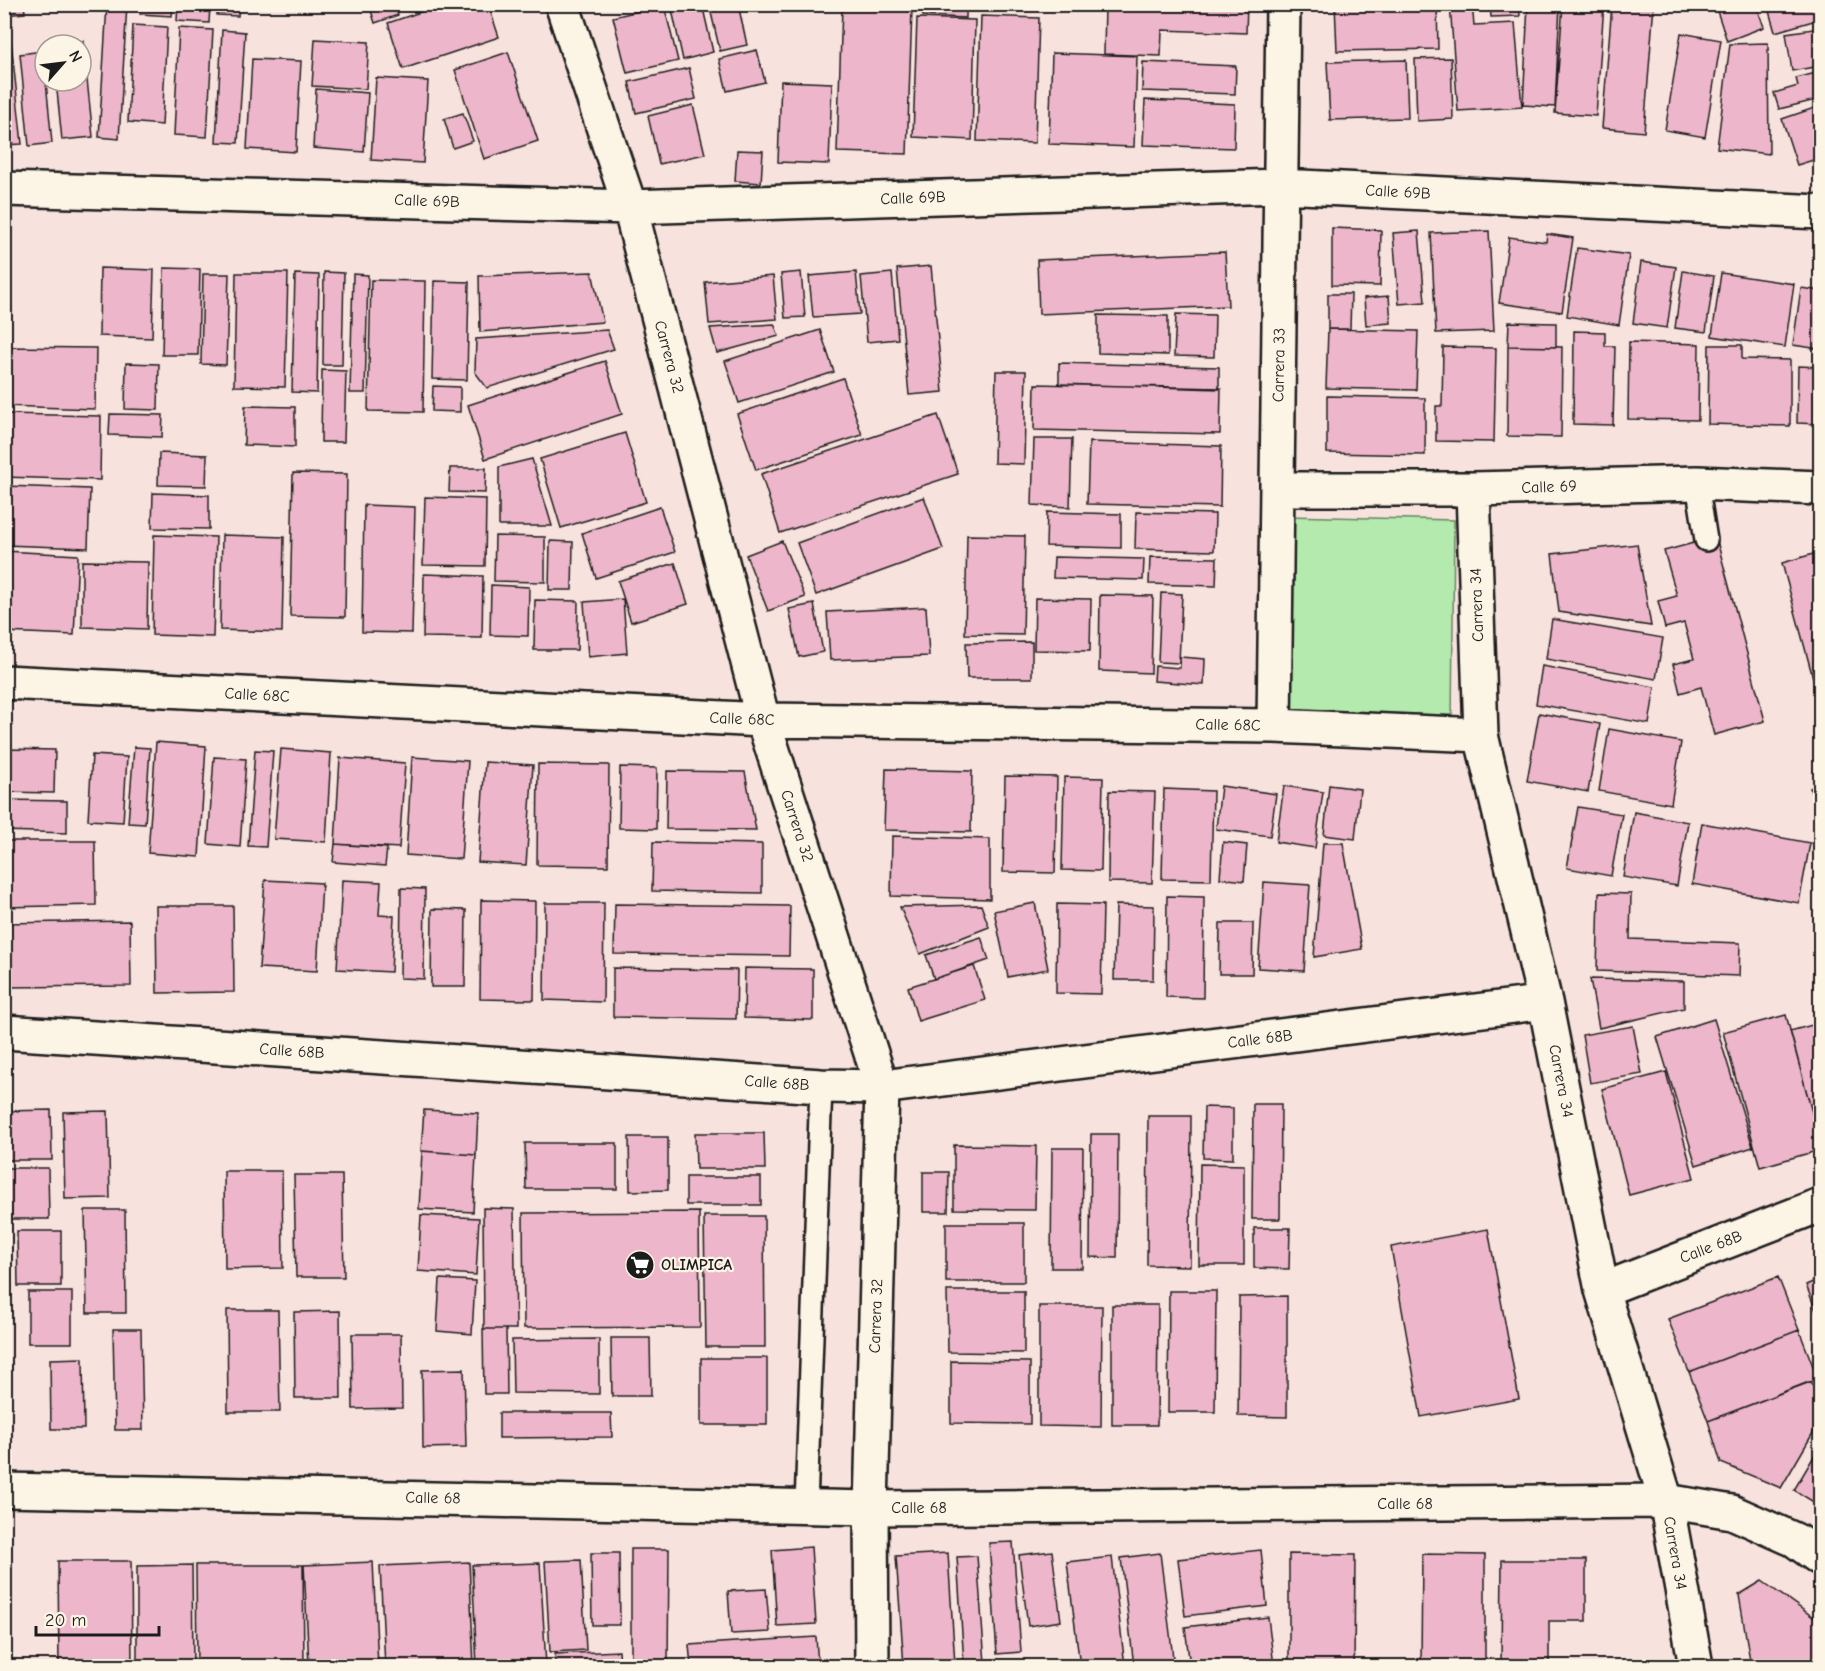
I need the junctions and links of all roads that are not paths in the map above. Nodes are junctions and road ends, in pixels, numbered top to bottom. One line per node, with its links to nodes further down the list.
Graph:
1 (562, 4): 5 (street, Carrera 32)
2 (1283, 4): 3 (street, Carrera 33)
3 (1281, 186): 5 (street, Calle 69B); 6 (street, Calle 69B); 9 (street, Carrera 33)
4 (4, 189): 5 (street, Calle 69B)
5 (630, 207): 13 (street, Carrera 32)
6 (1821, 212)
7 (1697, 483): 8 (street, Calle 69); 10 (street, Calle 69); 11 (lane)
8 (1821, 488)
9 (1277, 489): 10 (street, Calle 69); 14 (street, Carrera 33)
10 (1473, 489): 15 (street, Carrera 34)
11 (1706, 540)
12 (4, 682): 13 (street, Calle 68C)
13 (763, 720): 14 (street, Calle 68C); 19 (street, Carrera 32)
14 (1274, 726): 15 (street, Calle 68C)
15 (1481, 735): 16 (street, Carrera 34)
16 (1545, 1002): 19 (street, Calle 68B); 21 (street, Carrera 34)
17 (4, 1032): 18 (street, Calle 68B)
18 (821, 1086): 19 (street, Calle 68B); 24 (lane)
19 (882, 1087): 25 (street, Carrera 32)
20 (1821, 1205): 21 (street, Calle 68B)
21 (1602, 1290): 23 (street, Carrera 34)
22 (4, 1490): 24 (street, Calle 68)
23 (1666, 1502): 25 (street, Calle 68); 26 (street, Calle 68); 28 (street, Carrera 34)
24 (806, 1506): 25 (street, Calle 68)
25 (871, 1508): 27 (street, Carrera 32)
26 (1821, 1558)
27 (872, 1666)
28 (1696, 1666)

